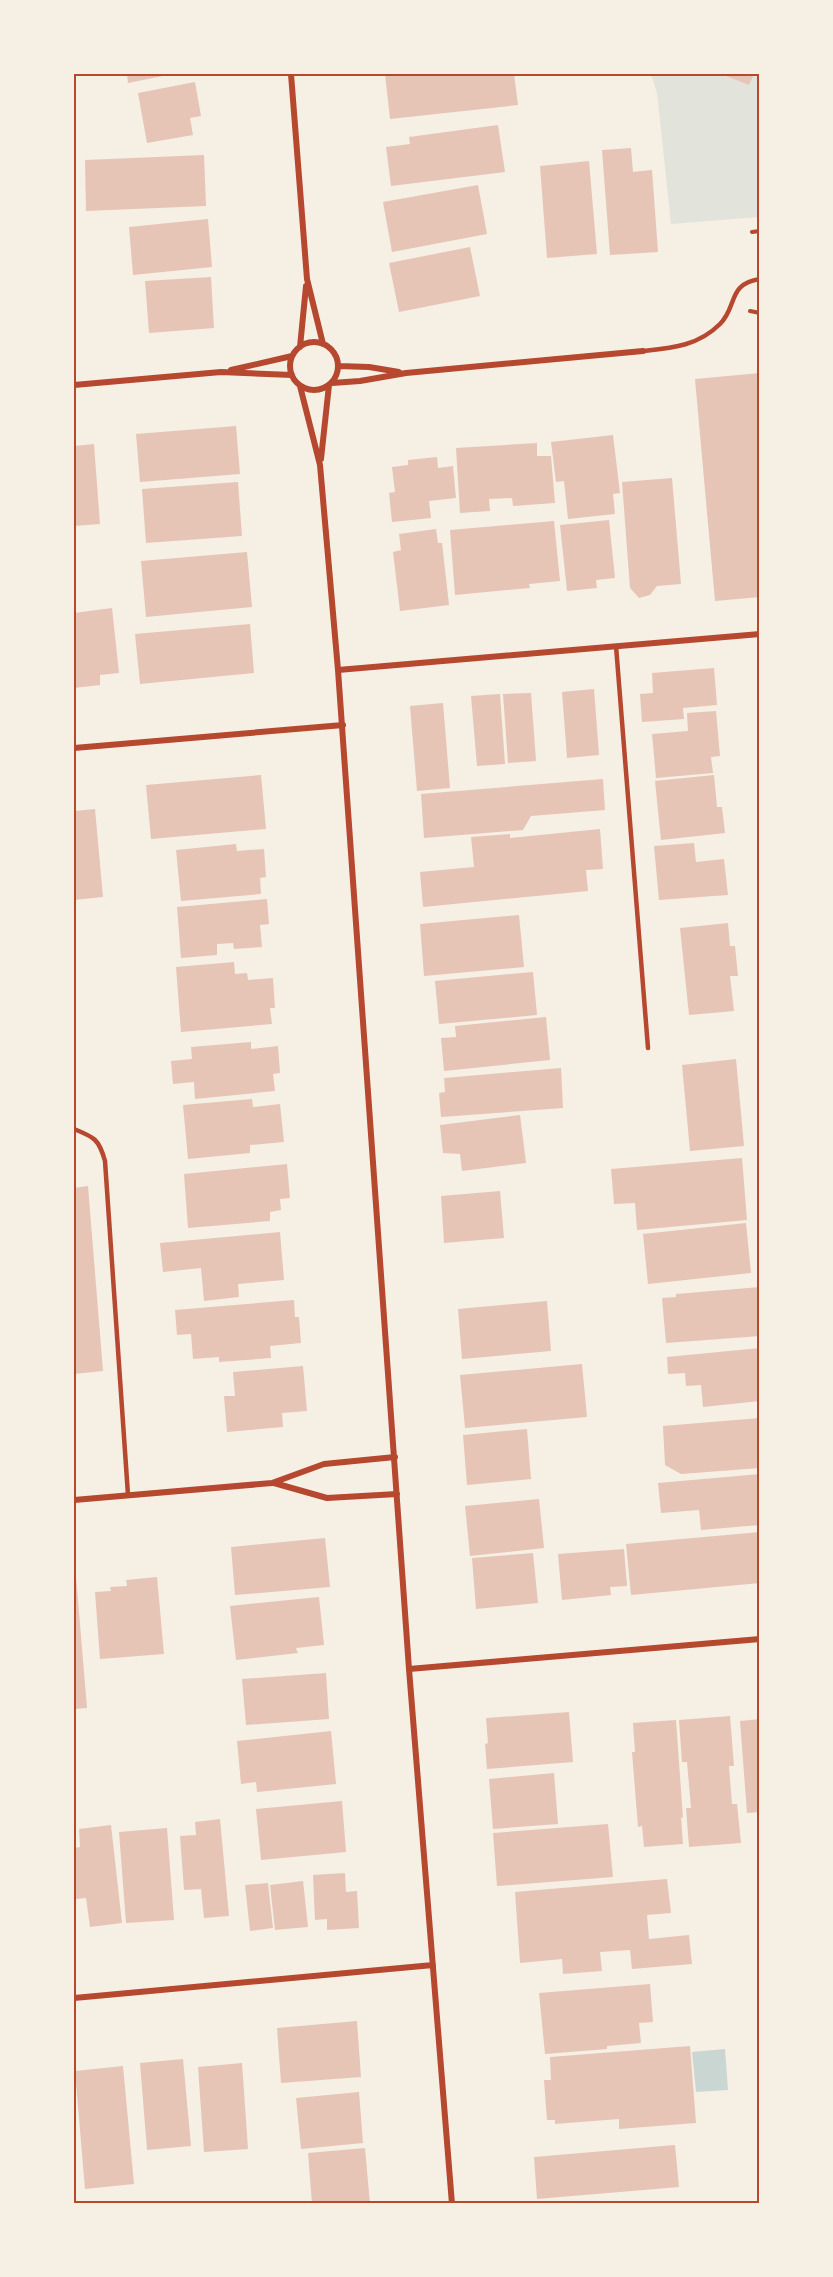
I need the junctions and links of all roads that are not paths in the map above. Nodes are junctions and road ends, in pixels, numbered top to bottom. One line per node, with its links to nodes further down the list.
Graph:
1 (291, 74): 2 (street)
2 (307, 279): 4 (street); 5 (street)
3 (759, 279): 6 (lane)
4 (323, 344): 5 (street); 8 (street)
5 (300, 347): 7 (street)
6 (643, 351): 10 (street)
7 (292, 356): 9 (street); 11 (street)
8 (338, 366): 10 (street); 12 (street)
9 (221, 372): 11 (street); 13 (street)
10 (406, 373): 12 (street)
11 (292, 375): 14 (street)
12 (330, 384): 14 (street); 15 (street)
13 (74, 385)
14 (300, 386): 15 (street)
15 (321, 465): 18 (street)
16 (759, 634): 17 (street)
17 (616, 646): 18 (street); 21 (lane)
18 (338, 670): 19 (street)
19 (343, 725): 20 (street); 23 (street)
20 (74, 748)
21 (648, 1048)
22 (74, 1129): 26 (lane)
23 (395, 1457): 24 (street); 25 (street)
24 (272, 1483): 25 (street); 26 (street)
25 (397, 1494): 29 (street)
26 (128, 1495): 27 (street)
27 (74, 1500)
28 (759, 1639): 29 (street)
29 (409, 1669): 30 (street)
30 (433, 1965): 31 (street); 32 (street)
31 (74, 1998)
32 (452, 2204)

